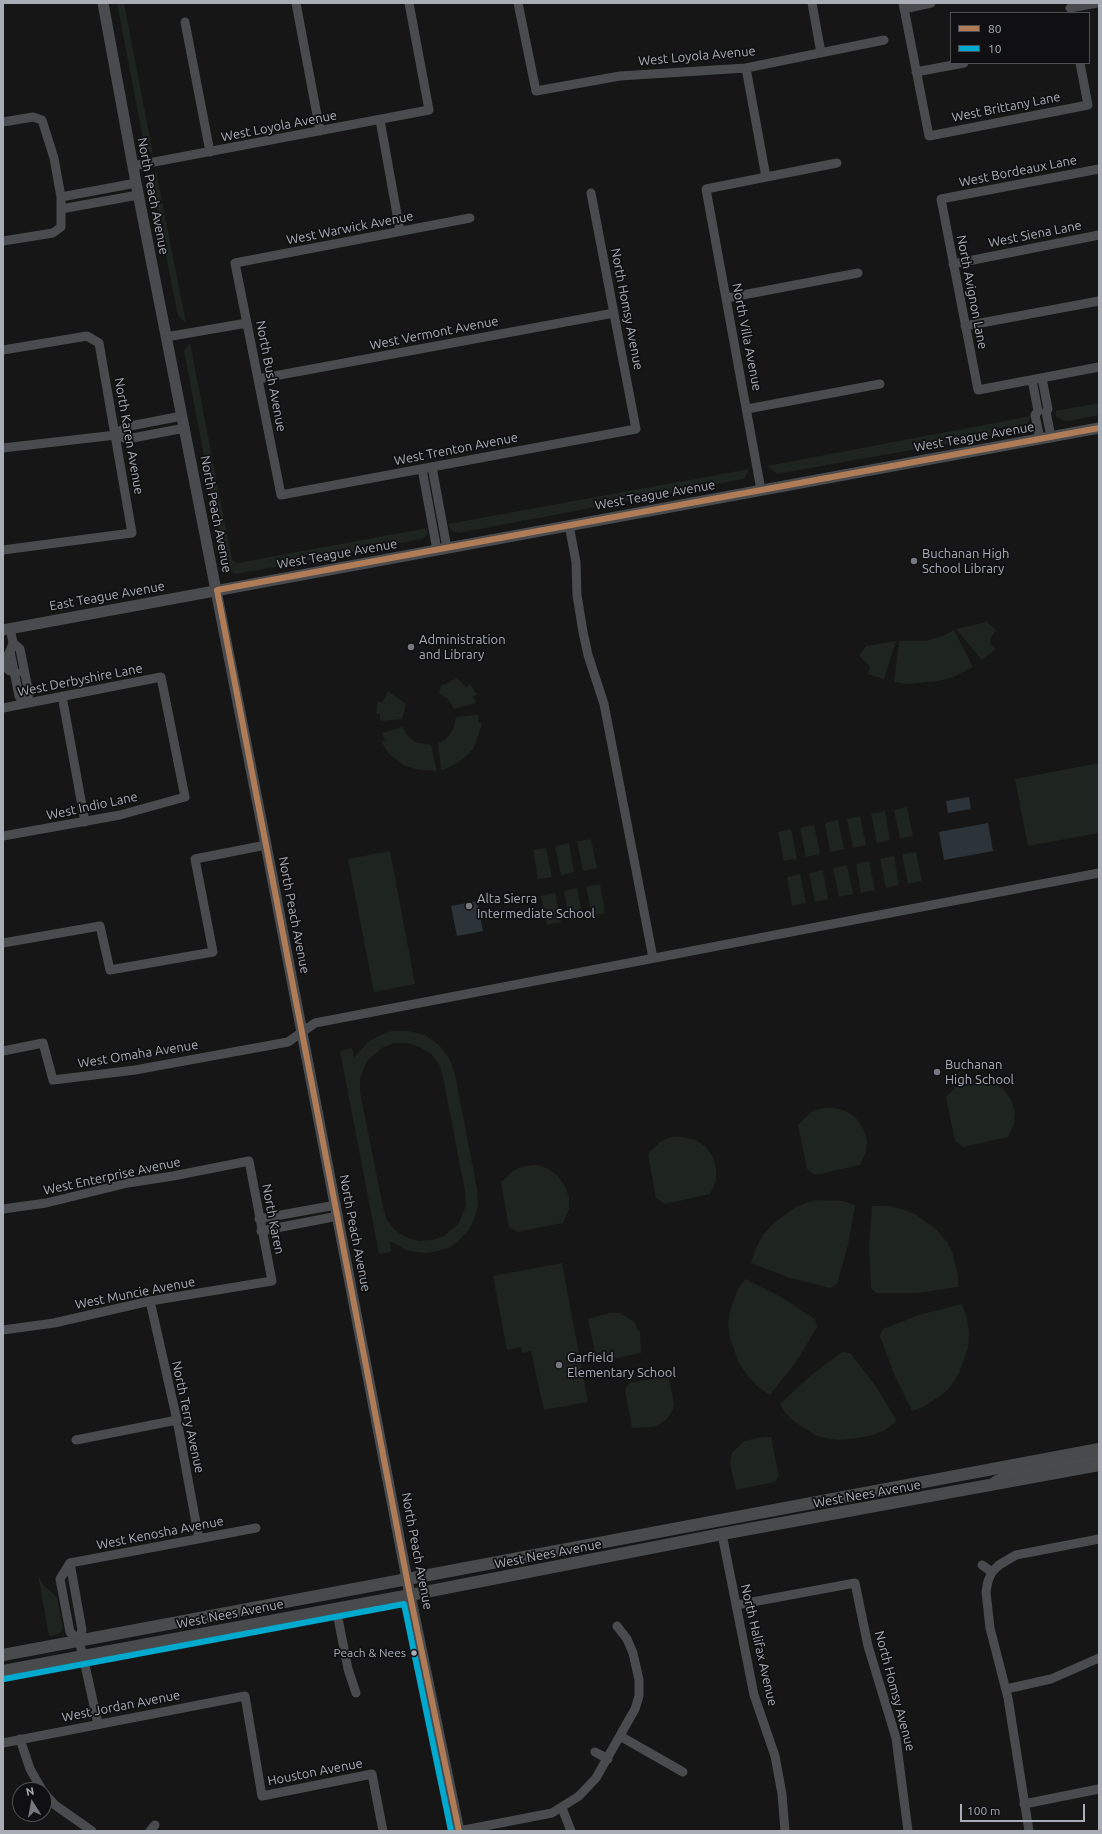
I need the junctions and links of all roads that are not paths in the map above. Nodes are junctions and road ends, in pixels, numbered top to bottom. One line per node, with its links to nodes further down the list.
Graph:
1 (103, 3): 22 (street, North Peach Avenue)
2 (296, 3): 19 (street)
3 (409, 3): 17 (street, West Loyola Avenue)
4 (518, 3): 15 (street, West Loyola Avenue)
5 (812, 3): 12 (street)
6 (932, 3): 8 (street)
7 (1097, 3): 9 (street)
8 (903, 6): 16 (street)
9 (1070, 8)
10 (185, 22): 20 (street)
11 (884, 40): 12 (street, West Loyola Avenue)
12 (821, 52): 15 (street, West Loyola Avenue)
13 (959, 64): 16 (street)
14 (1080, 64): 16 (street, West Brittany Lane)
15 (746, 68): 24 (street)
16 (916, 72)
17 (380, 120): 19 (street, West Loyola Avenue); 32 (street)
18 (3, 122): 28 (street)
19 (320, 131): 20 (street, West Loyola Avenue)
20 (210, 152): 22 (street, West Loyola Avenue)
21 (837, 163): 24 (street)
22 (133, 166): 25 (street, North Peach Avenue)
23 (1099, 169): 29 (street, West Bordeaux Lane)
24 (766, 177): 38 (street, North Villa Avenue)
25 (136, 183): 27 (street, North Peach Avenue); 28 (street)
26 (591, 193): 40 (street, North Homsy Avenue)
27 (138, 195): 30 (street); 43 (street, North Peach Avenue)
28 (61, 197): 30 (street)
29 (941, 199): 36 (street, North Avignon Lane)
30 (61, 209): 34 (street)
31 (470, 218): 32 (street, West Warwick Avenue)
32 (400, 231): 35 (street, West Warwick Avenue)
33 (1099, 235): 36 (street, West Siena Lane)
34 (3, 241)
35 (235, 263): 41 (street, North Bush Avenue)
36 (953, 264): 42 (street, North Avignon Lane)
37 (858, 273): 38 (street)
38 (727, 298): 50 (street, North Villa Avenue)
39 (1099, 301): 42 (street)
40 (614, 313): 47 (street, West Vermont Avenue); 54 (street, North Homsy Avenue)
41 (247, 323): 43 (street); 47 (street, North Bush Avenue)
42 (965, 326): 48 (street, North Avignon Lane)
43 (166, 337): 51 (street, North Peach Avenue)
44 (3, 350): 55 (street, North Karen Avenue)
45 (1099, 367): 46 (street)
46 (1042, 378): 48 (street); 56 (street)
47 (258, 379): 61 (street, North Bush Avenue)
48 (1032, 380): 56 (street)
49 (880, 384): 50 (street)
50 (747, 409): 60 (street, North Villa Avenue)
51 (182, 416): 52 (street, North Peach Avenue); 55 (street)
52 (185, 428): 55 (street); 65 (street, North Peach Avenue)
53 (1099, 428): 56 (street, West Teague Avenue)
54 (636, 429): 58 (street, West Trenton Avenue)
55 (116, 435): 57 (street); 64 (street, North Karen Avenue)
56 (1046, 438): 60 (street, West Teague Avenue)
57 (3, 448)
58 (432, 467): 59 (street, West Trenton Avenue); 63 (street)
59 (422, 469): 61 (street, West Trenton Avenue); 63 (street)
60 (762, 490): 62 (street, West Teague Avenue)
61 (281, 495)
62 (569, 525): 63 (street, West Teague Avenue); 79 (street)
63 (442, 549): 65 (street, West Teague Avenue)
64 (3, 550)
65 (216, 590): 66 (street, East Teague Avenue); 76 (street, North Peach Avenue)
66 (6, 629): 67 (street)
67 (12, 647): 68 (street); 69 (street)
68 (24, 671): 69 (street); 71 (street)
69 (15, 673): 71 (street)
70 (62, 696): 71 (street, West Derbyshire Lane); 73 (street, West Derbyshire Lane); 74 (street)
71 (25, 703): 72 (street, West Derbyshire Lane)
72 (3, 708)
73 (185, 798): 74 (street, West Indio Lane)
74 (85, 822): 75 (street, West Indio Lane)
75 (3, 836)
76 (266, 845): 78 (street); 80 (street, North Peach Avenue)
77 (1099, 873): 79 (street)
78 (3, 943)
79 (653, 958): 80 (street)
80 (302, 1032): 81 (street, West Omaha Avenue); 83 (street, North Peach Avenue)
81 (3, 1051)
82 (249, 1162): 84 (street, West Enterprise Avenue); 86 (street, North Karen)
83 (336, 1205): 85 (street, North Peach Avenue); 86 (street)
84 (3, 1209)
85 (338, 1216): 87 (street); 103 (street, North Peach Avenue)
86 (259, 1219): 87 (street, North Karen)
87 (261, 1231): 88 (street, North Karen)
88 (272, 1280): 89 (street, West Muncie Avenue)
89 (150, 1301): 90 (street, West Muncie Avenue); 91 (street, North Terry Avenue)
90 (3, 1330)
91 (177, 1420): 92 (street); 99 (street, North Terry Avenue)
92 (76, 1440)
93 (1099, 1449): 103 (main road, West Nees Avenue)
94 (1099, 1457): 96 (street)
95 (1099, 1465): 96 (main road, West Nees Avenue)
96 (981, 1488): 98 (main road, West Nees Avenue)
97 (256, 1528): 99 (street, West Kenosha Avenue)
98 (722, 1534): 104 (main road, West Nees Avenue); 105 (street, North Halifax Avenue)
99 (199, 1539): 108 (street, West Kenosha Avenue)
100 (1099, 1539): 102 (street)
101 (982, 1565): 102 (street)
102 (992, 1572): 113 (street)
103 (408, 1579): 104 (street, North Peach Avenue); 108 (main road, West Nees Avenue)
104 (410, 1595): 106 (main road, West Nees Avenue); 130 (street, North Peach Avenue)
105 (736, 1605): 132 (street, North Halifax Avenue); 133 (street, North Homsy Avenue)
106 (336, 1608): 110 (main road, West Nees Avenue); 114 (street)
107 (617, 1626): 116 (street)
108 (79, 1641): 109 (main road, West Nees Avenue); 110 (street)
109 (3, 1655)
110 (83, 1656): 112 (main road, West Nees Avenue); 115 (street)
111 (1099, 1658): 113 (street)
112 (3, 1671)
113 (1006, 1689): 126 (street)
114 (356, 1692)
115 (98, 1724): 117 (street, West Jordan Avenue); 124 (street, West Jordan Avenue)
116 (620, 1736): 120 (street); 121 (street)
117 (20, 1739): 118 (street, West Jordan Avenue); 122 (street)
118 (3, 1743)
119 (595, 1752): 120 (street)
120 (608, 1759): 127 (street)
121 (683, 1772)
122 (37, 1782)
123 (1099, 1789): 126 (street)
124 (262, 1796): 129 (street, Houston Avenue)
125 (52, 1802): 128 (street)
126 (1024, 1804): 134 (street)
127 (562, 1808): 130 (street); 131 (street)
128 (92, 1831)
129 (383, 1831)
130 (459, 1831)
131 (571, 1831)
132 (785, 1831)
133 (908, 1831)
134 (1029, 1831)

